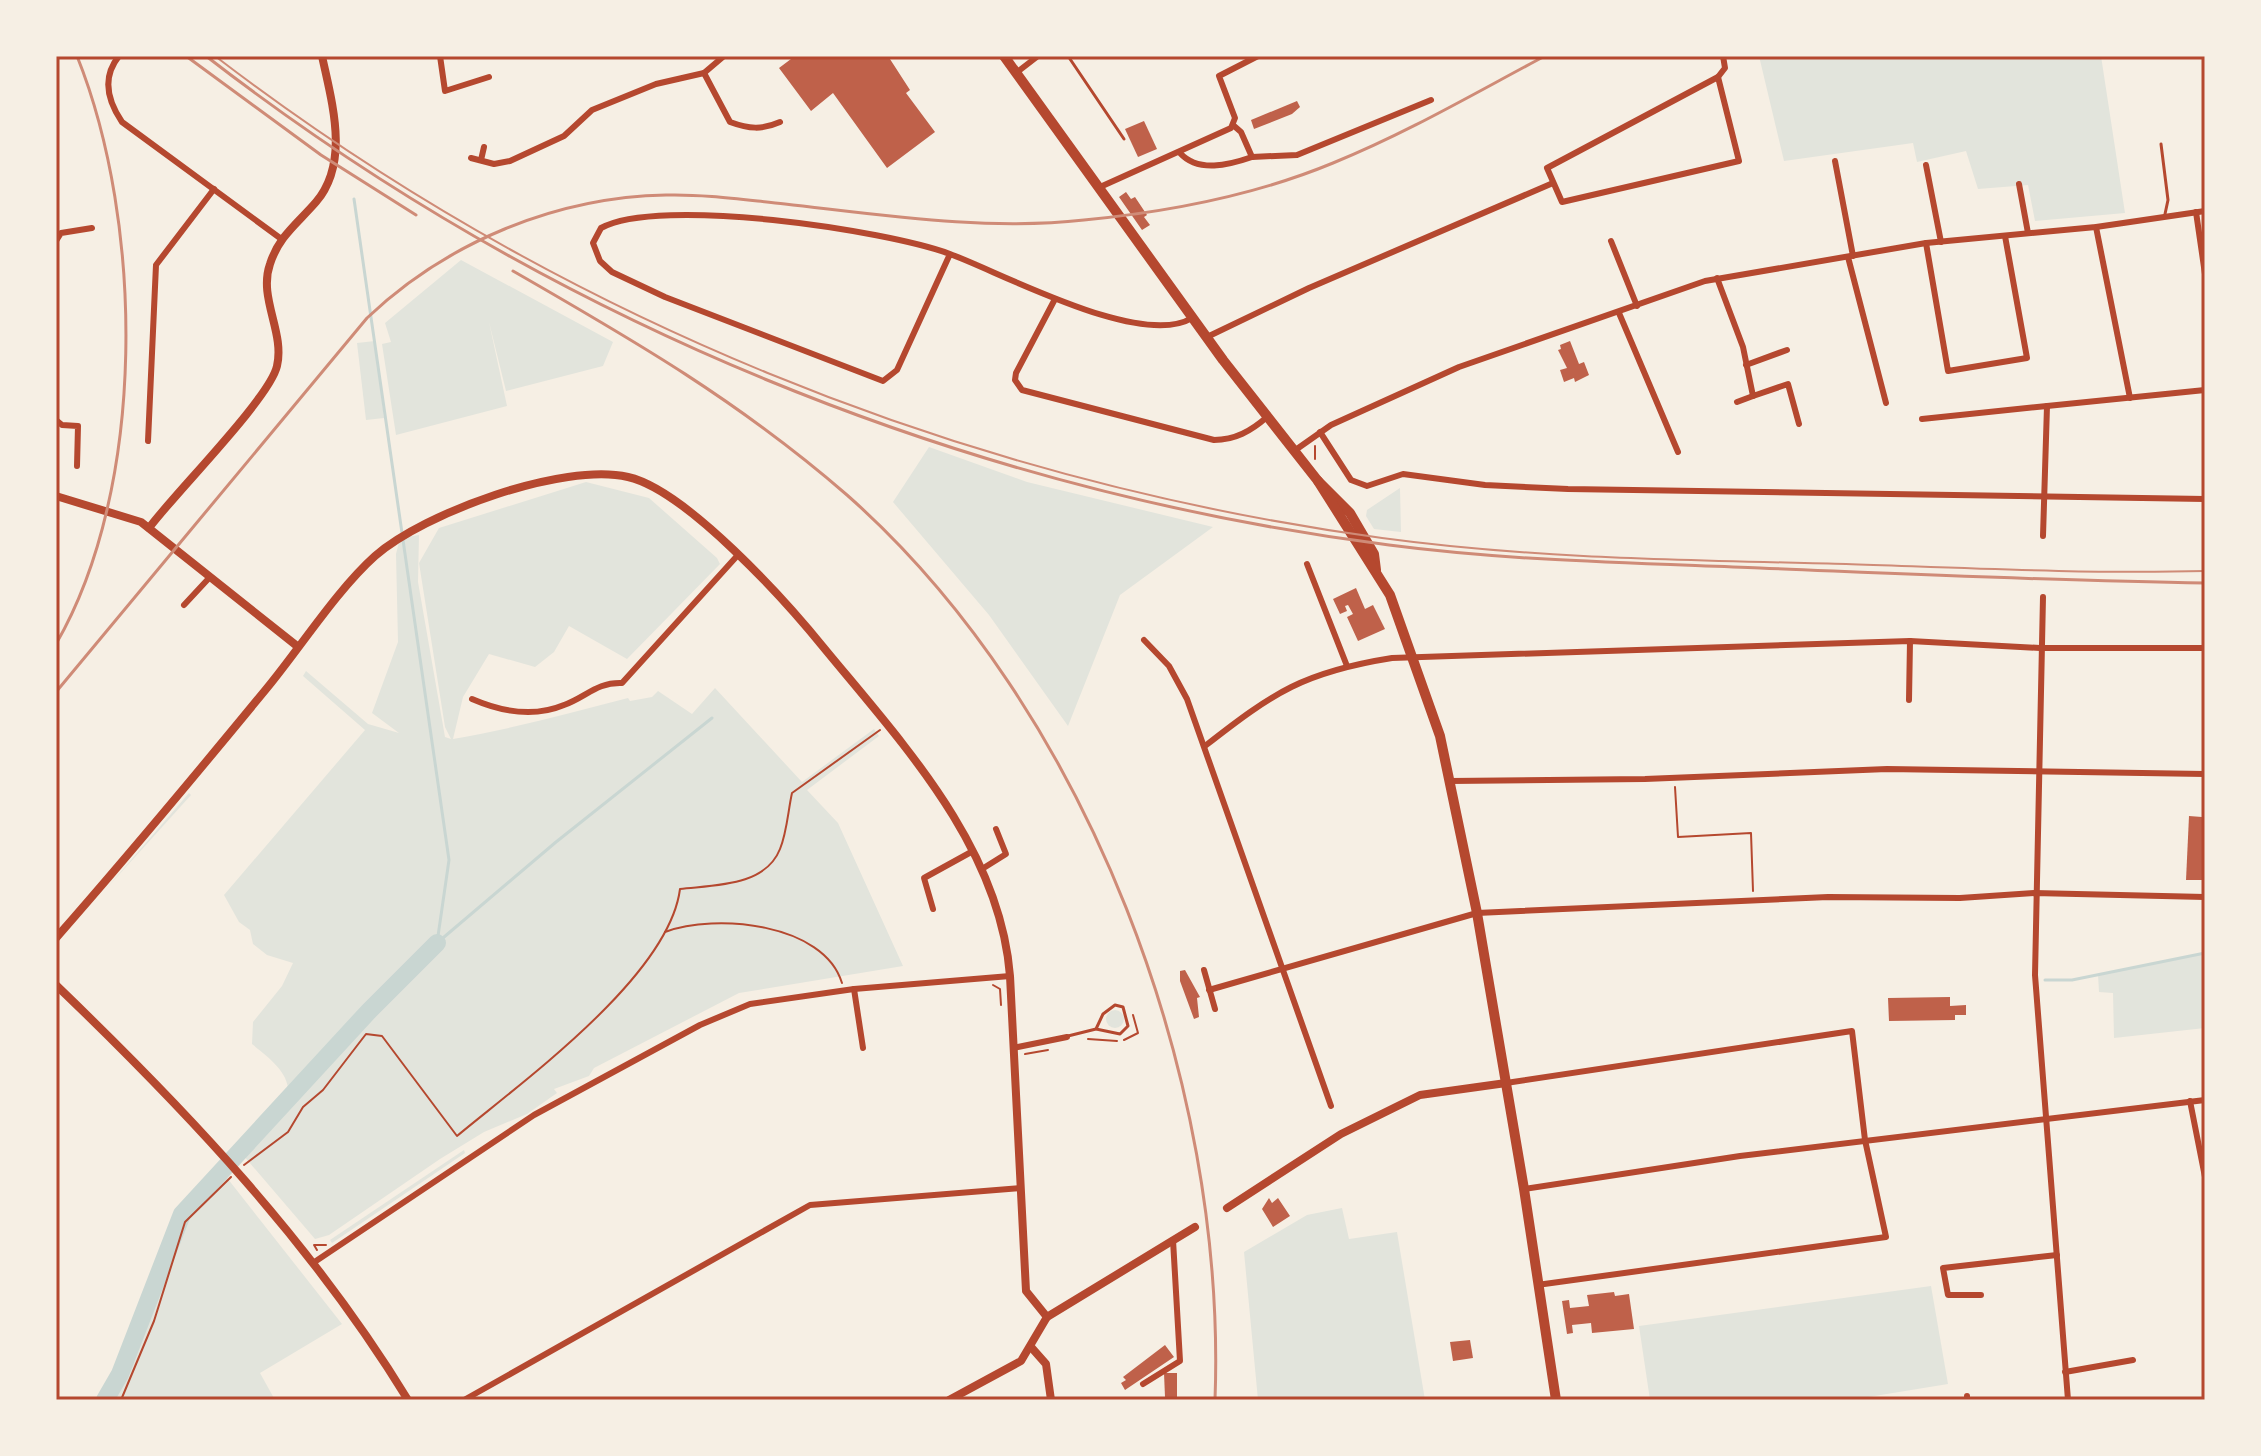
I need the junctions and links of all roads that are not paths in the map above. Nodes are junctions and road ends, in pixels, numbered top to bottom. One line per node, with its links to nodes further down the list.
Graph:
1 (119, 56): 31 (street)
2 (322, 56): 39 (street)
3 (440, 56): 12 (street)
4 (724, 56): 10 (street)
5 (1004, 56): 11 (main road)
6 (1038, 56): 11 (street)
7 (1068, 56): 19 (lane)
8 (1258, 56): 18 (street)
9 (1723, 56): 13 (street)
10 (704, 73): 16 (street); 17 (street)
11 (1016, 73): 30 (main road)
12 (489, 77)
13 (1718, 77): 28 (street); 28 (street)
14 (1431, 100): 23 (street)
15 (565, 117): 17 (street)
16 (780, 122)
17 (575, 123): 25 (street)
18 (1233, 125): 22 (street); 23 (street)
19 (1124, 139)
20 (2161, 144): 34 (lane)
21 (484, 147): 25 (street)
22 (1180, 153): 23 (street); 30 (street)
23 (1252, 157)
24 (471, 158): 25 (street)
25 (481, 160)
26 (1835, 161): 45 (street)
27 (1926, 165): 42 (street)
28 (1553, 183): 52 (street)
29 (2019, 184): 37 (street)
30 (1100, 187): 51 (main road)
31 (214, 189): 39 (street); 66 (street)
32 (2205, 211): 33 (street)
33 (2196, 212): 34 (street); 46 (street)
34 (2163, 218): 35 (street)
35 (2096, 227): 37 (street); 57 (street)
36 (92, 228): 40 (street)
37 (2028, 233): 38 (street)
38 (2005, 236): 42 (street); 43 (street)
39 (280, 238): 73 (street)
40 (56, 241)
41 (1611, 241): 49 (street)
42 (1941, 242): 43 (street)
43 (1926, 243): 45 (street)
44 (950, 254): 44 (street); 48 (street)
45 (1850, 257): 47 (street); 59 (street)
46 (2205, 274)
47 (1717, 278): 49 (street); 54 (street)
48 (1055, 299): 51 (street); 61 (street)
49 (1637, 306): 50 (street)
50 (1619, 313): 65 (street); 68 (street)
51 (1192, 318): 52 (main road)
52 (1207, 337): 61 (main road)
53 (1787, 350): 54 (street)
54 (1746, 365): 56 (street)
55 (2205, 390): 57 (street)
56 (1753, 396): 58 (street); 64 (street)
57 (2130, 398): 60 (street)
58 (1737, 402)
59 (1886, 403)
60 (2047, 406): 62 (street); 71 (street)
61 (1267, 417): 67 (main road)
62 (1922, 419)
63 (56, 420): 69 (street)
64 (1799, 424)
65 (1320, 432): 67 (street); 71 (street)
66 (148, 441)
67 (1294, 451): 85 (main road)
68 (1678, 452)
69 (77, 466)
70 (56, 496): 73 (street)
71 (2042, 496): 72 (street); 74 (street)
72 (2205, 499)
73 (149, 528): 77 (street)
74 (2043, 536)
75 (737, 556): 82 (street); 87 (street); 94 (street)
76 (1307, 564): 86 (street)
77 (210, 577): 79 (street); 82 (street)
78 (2043, 597): 83 (street)
79 (184, 605)
80 (1144, 640): 89 (street)
81 (1910, 641): 83 (street); 85 (street); 88 (street)
82 (297, 646): 100 (street)
83 (2040, 648): 84 (street); 90 (street)
84 (2205, 648)
85 (1414, 659): 86 (street); 92 (main road)
86 (1347, 666): 89 (street)
87 (472, 699)
88 (1909, 700)
89 (1205, 746): 102 (street)
90 (2040, 770): 91 (street); 92 (street); 96 (street)
91 (2205, 774)
92 (1450, 781): 99 (main road)
93 (996, 829): 95 (street)
94 (973, 851): 95 (street); 98 (street)
95 (982, 869): 103 (street)
96 (2034, 893): 97 (street); 99 (street); 116 (street)
97 (2205, 897)
98 (933, 909)
99 (1477, 913): 102 (street); 112 (main road)
100 (56, 938)
101 (1204, 970): 106 (street)
102 (1283, 970): 106 (street); 115 (street)
103 (1010, 976): 105 (street); 111 (street)
104 (56, 985): 125 (street)
105 (854, 989): 110 (street); 125 (street)
106 (1209, 990): 107 (street)
107 (1215, 1009)
108 (1096, 1029): 108 (lane); 109 (lane)
109 (1067, 1037): 111 (street)
110 (863, 1048)
111 (1013, 1048): 119 (street)
112 (1506, 1083): 117 (street); 120 (main road); 121 (street)
113 (2205, 1100): 114 (street)
114 (2190, 1101): 116 (street); 118 (street)
115 (1331, 1106)
116 (2046, 1119): 117 (street); 124 (street)
117 (1865, 1140): 120 (street); 126 (street)
118 (2205, 1177)
119 (1021, 1188): 128 (street); 134 (street)
120 (1524, 1189): 126 (main road)
121 (1227, 1208)
122 (1195, 1227): 123 (street)
123 (1173, 1240): 128 (street); 132 (street)
124 (2057, 1255): 127 (street); 131 (street)
125 (313, 1263): 133 (street)
126 (1537, 1285): 137 (main road)
127 (1981, 1295)
128 (1047, 1317): 129 (street)
129 (1031, 1347): 135 (street); 136 (street)
130 (2133, 1360): 131 (street)
131 (2065, 1372): 138 (street)
132 (1143, 1384)
133 (408, 1400)
134 (464, 1400)
135 (949, 1400)
136 (1051, 1400)
137 (1556, 1400)
138 (2068, 1400)

